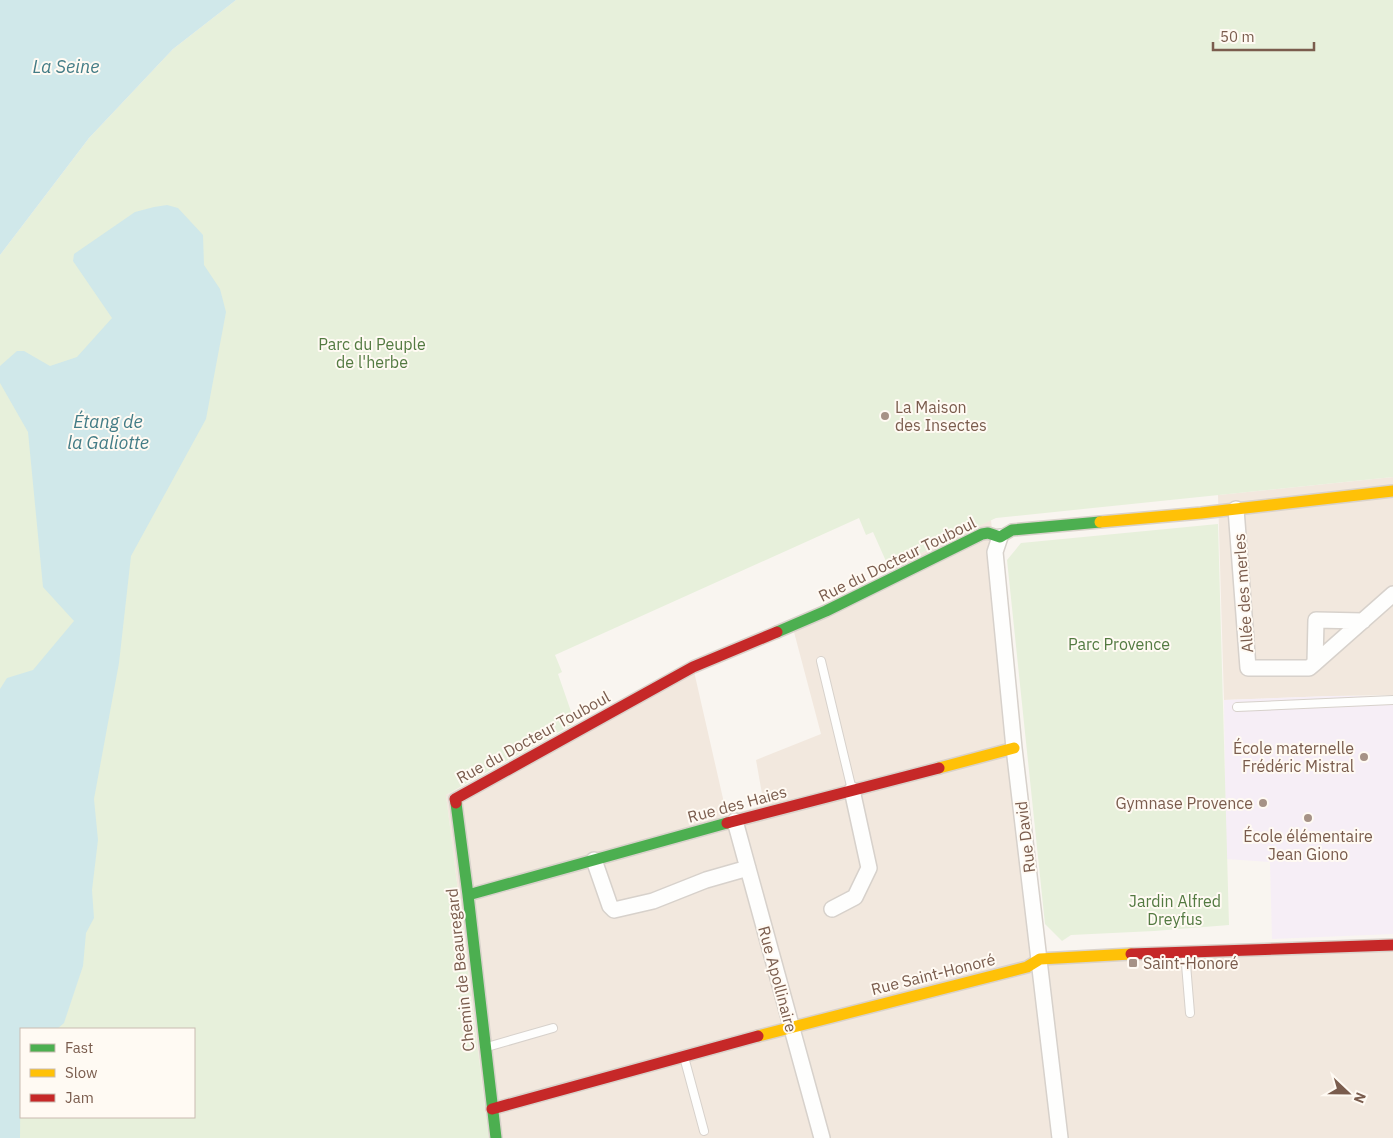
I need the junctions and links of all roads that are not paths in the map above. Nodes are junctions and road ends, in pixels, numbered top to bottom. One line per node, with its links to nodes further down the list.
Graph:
1 (1393, 490): 2 (street, Rue du Docteur Touboul)
2 (1236, 509): 3 (street, Rue du Docteur Touboul); 7 (street, Allée des merles)
3 (1000, 536): 10 (street, Rue David); 12 (street, Rue du Docteur Touboul)
4 (1393, 594): 5 (street)
5 (1362, 621): 7 (street); 7 (street)
6 (821, 661): 11 (lane)
7 (1315, 663)
8 (1393, 700): 9 (lane)
9 (1237, 707)
10 (1014, 748): 11 (street, Rue des Haies); 20 (street, Rue David)
11 (852, 790): 13 (street, Rue des Haies); 17 (street)
12 (455, 798): 16 (street, Chemin de Beauregard)
13 (735, 821): 14 (street, Rue des Haies); 15 (street, Rue Apollinaire)
14 (594, 860): 15 (street); 16 (street, Rue des Haies)
15 (748, 868): 22 (street, Rue Apollinaire)
16 (468, 895): 24 (street, Chemin de Beauregard)
17 (832, 909)
18 (1393, 945): 19 (street, Rue Saint-Honoré)
19 (1185, 952): 20 (street, Rue Saint-Honoré); 21 (lane)
20 (1040, 959): 22 (street, Rue Saint-Honoré); 30 (street, Rue David)
21 (1190, 1013)
22 (792, 1027): 25 (street, Rue Saint-Honoré); 29 (street, Rue Apollinaire)
23 (553, 1028): 24 (lane)
24 (485, 1047): 26 (street, Chemin de Beauregard)
25 (684, 1057): 26 (street, Rue Saint-Honoré); 27 (lane)
26 (492, 1109): 28 (street, Chemin de Beauregard)
27 (704, 1131)
28 (496, 1138)
29 (822, 1138)
30 (1060, 1138)

